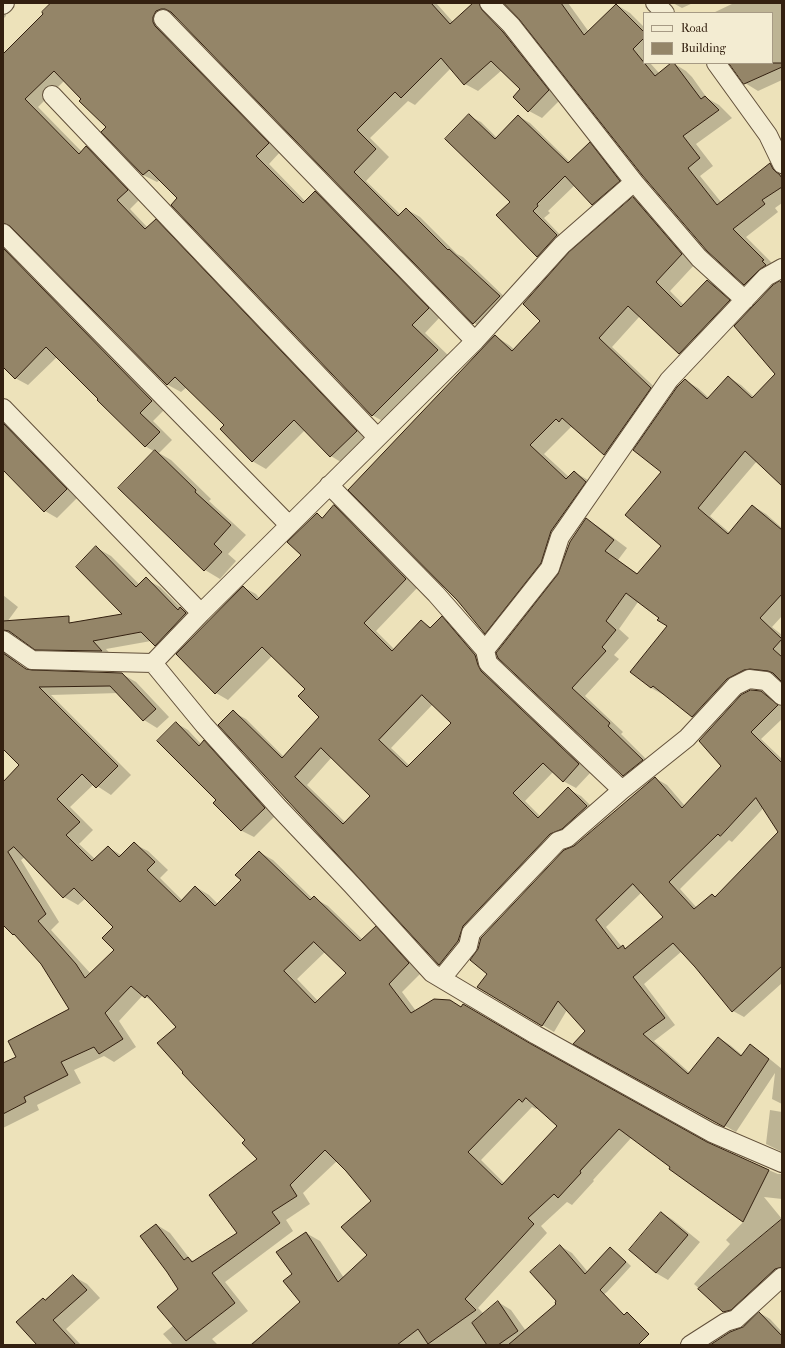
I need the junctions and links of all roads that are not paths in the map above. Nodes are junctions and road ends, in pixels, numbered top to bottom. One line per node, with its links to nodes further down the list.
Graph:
1 (489, 3): 8 (street)
2 (655, 3): 3 (street)
3 (664, 12)
4 (163, 19): 12 (street)
5 (717, 64): 7 (street)
6 (52, 95): 14 (street)
7 (782, 164)
8 (634, 182): 11 (street); 12 (street)
9 (3, 233): 16 (street)
10 (782, 268): 11 (street)
11 (744, 300): 19 (street)
12 (475, 341): 14 (street)
13 (3, 408): 17 (street)
14 (377, 437): 15 (street)
15 (329, 485): 16 (street); 19 (street)
16 (289, 525): 17 (street)
17 (201, 613): 20 (street)
18 (3, 640): 20 (street)
19 (485, 650): 22 (street)
20 (153, 663): 23 (street)
21 (782, 696): 22 (street)
22 (622, 790): 23 (street)
23 (442, 978): 24 (street)
24 (782, 1163)
25 (782, 1277): 26 (street)
26 (690, 1345)

